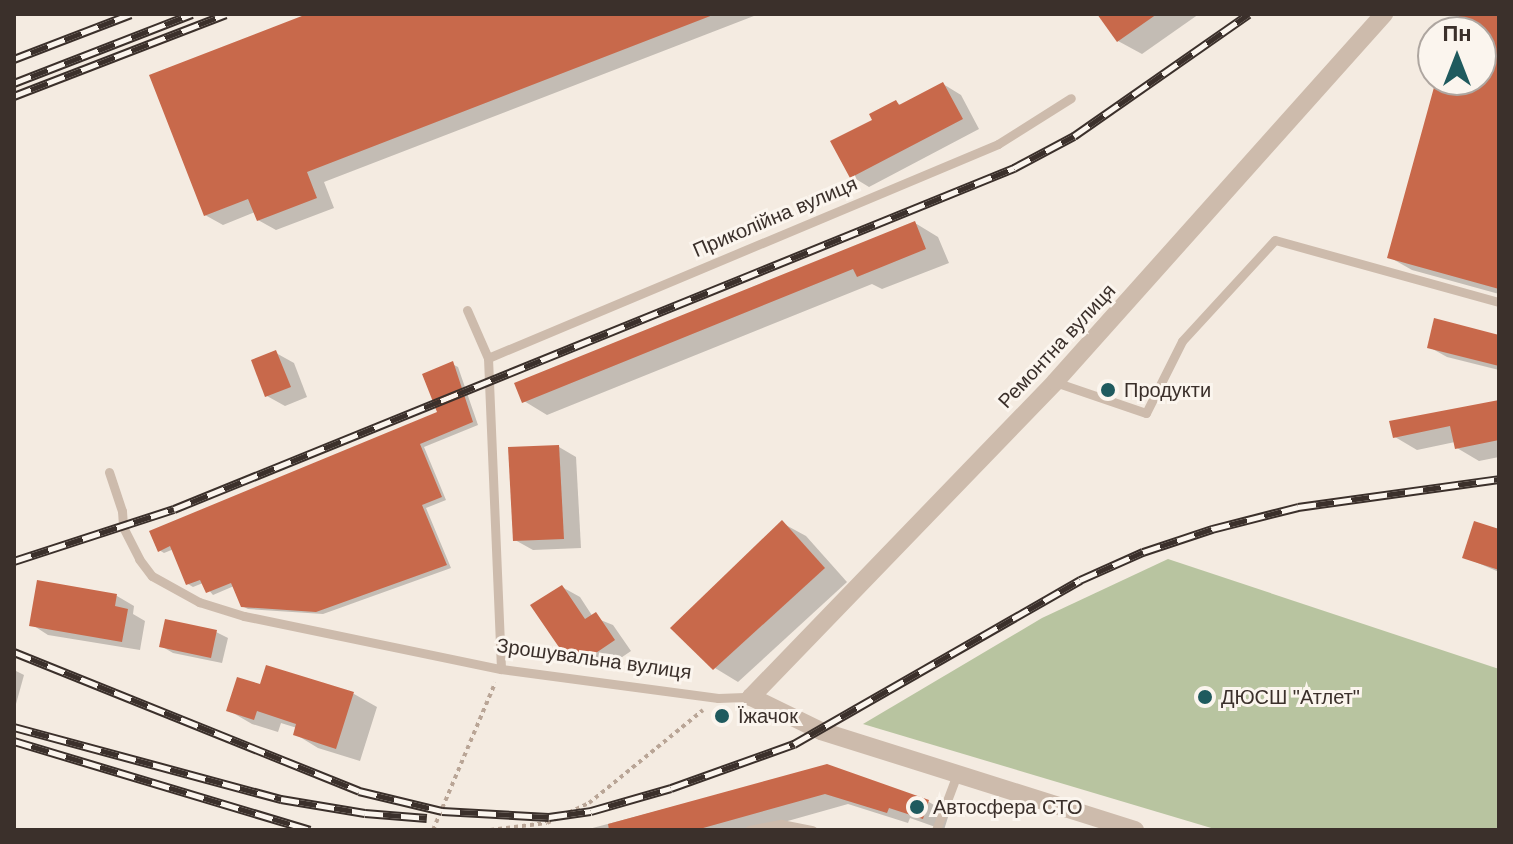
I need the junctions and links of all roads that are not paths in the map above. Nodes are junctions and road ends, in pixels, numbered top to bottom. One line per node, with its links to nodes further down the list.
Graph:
1 (1384, 14): 6 (street, Ремонтна вулиця)
2 (1071, 98): 5 (lane, Приколійна вулиця)
3 (1499, 302): 6 (lane)
4 (467, 310): 5 (lane)
5 (488, 358): 8 (lane)
6 (1055, 382): 9 (street, Ремонтна вулиця)
7 (109, 472): 8 (lane, Зрошувальна вулиця)
8 (501, 669): 9 (lane, Зрошувальна вулиця)
9 (751, 697): 10 (street, Зрошувальна вулиця)
10 (957, 774): 13 (lane); 14 (street, Зрошувальна вулиця)
11 (749, 830): 12 (lane)
12 (812, 830)
13 (936, 830)
14 (1135, 830)

